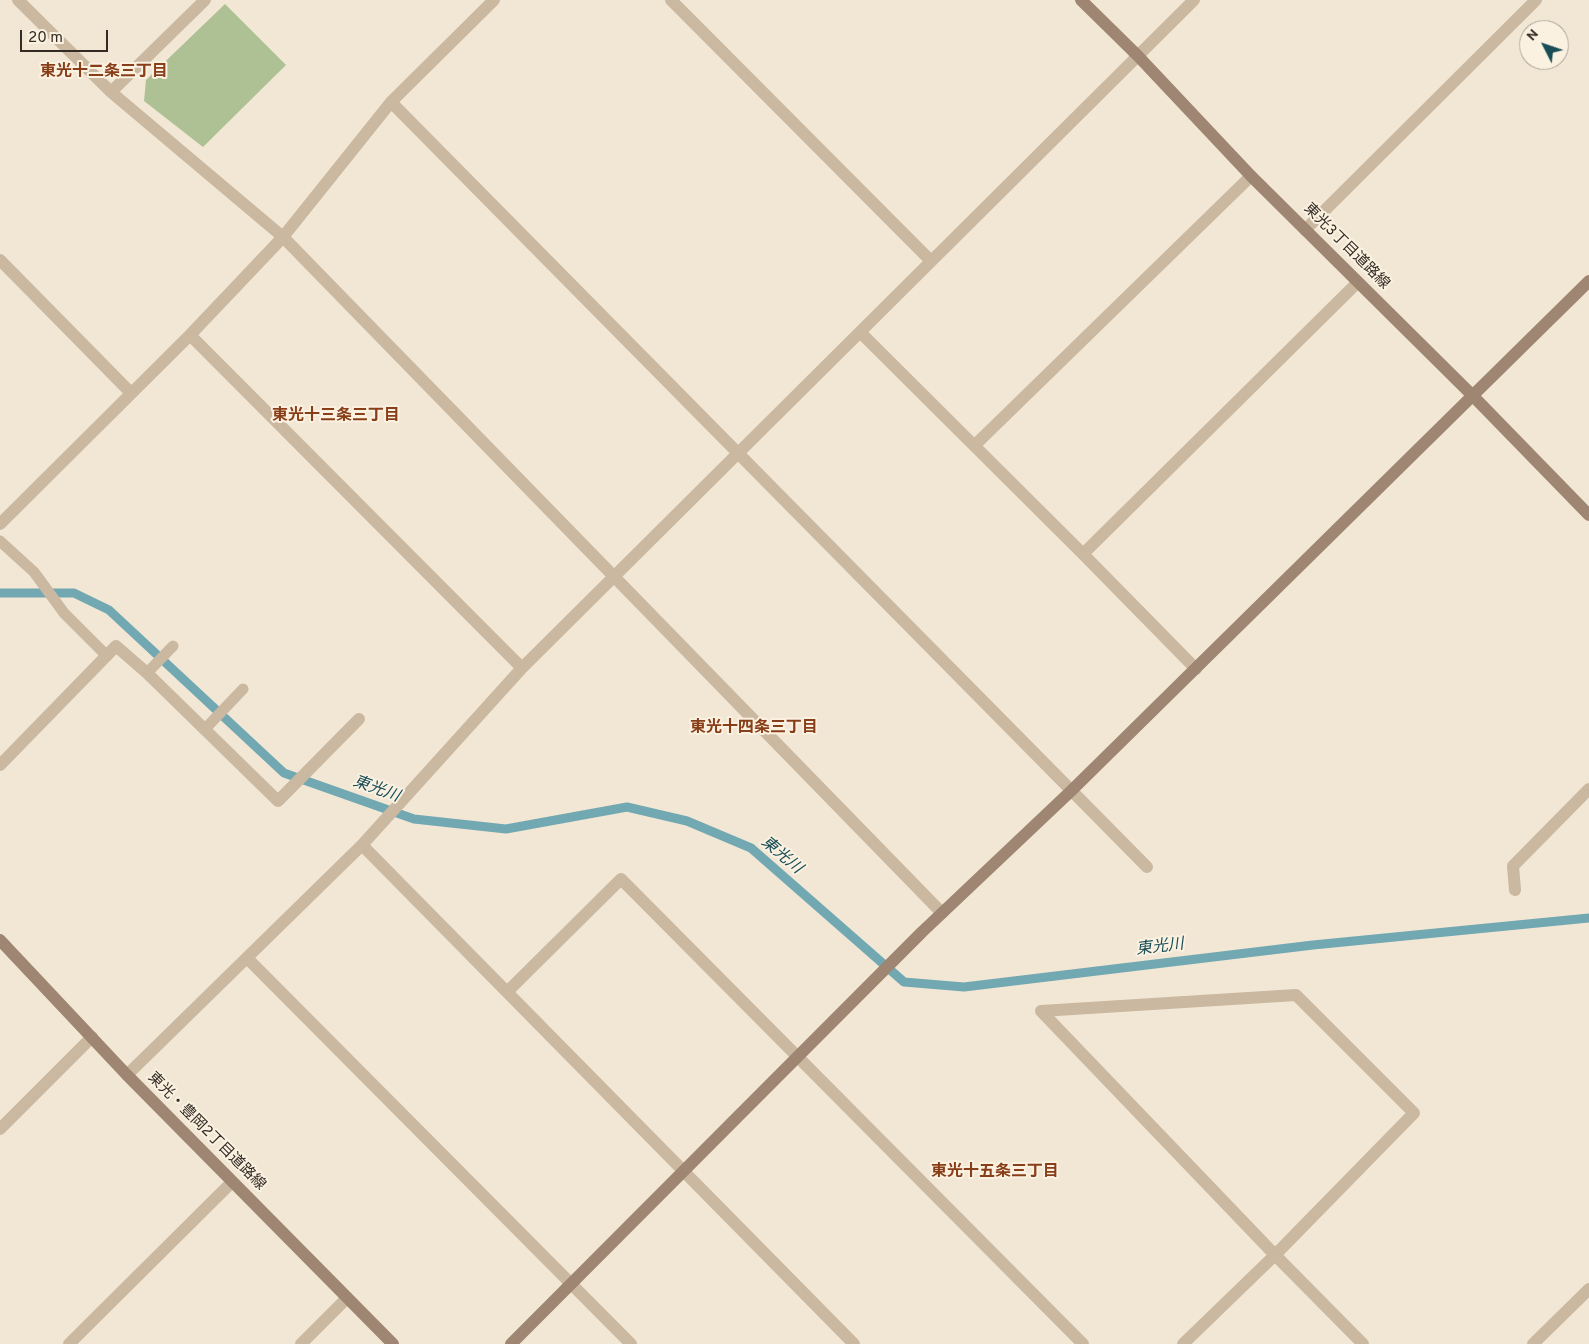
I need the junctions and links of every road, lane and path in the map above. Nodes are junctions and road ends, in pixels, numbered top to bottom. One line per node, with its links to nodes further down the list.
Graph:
1 (18, 0): 9 (street)
2 (205, 0): 9 (street)
3 (494, 0): 10 (street)
4 (671, 0): 15 (street)
5 (1081, 0): 8 (street, 東光3丁目道路線)
6 (1194, 0): 8 (street)
7 (1536, 0): 12 (street)
8 (1138, 56): 11 (street, 東光3丁目道路線); 15 (street)
9 (111, 92): 13 (street)
10 (391, 102): 13 (street); 23 (street)
11 (1251, 176): 12 (street, 東光3丁目道路線); 22 (street)
12 (1305, 230): 17 (street, 東光3丁目道路線)
13 (283, 237): 19 (street); 28 (street)
14 (0, 260): 20 (street)
15 (931, 261): 18 (street)
16 (1589, 281): 21 (street)
17 (1358, 282): 21 (street, 東光3丁目道路線); 27 (street)
18 (860, 332): 22 (street); 23 (street)
19 (190, 335): 20 (street); 31 (street)
20 (130, 394): 25 (street)
21 (1473, 396): 24 (street, 東光3丁目道路線); 32 (street)
22 (975, 445): 27 (street)
23 (738, 453): 28 (street); 39 (street)
24 (1589, 515)
25 (0, 524)
26 (0, 541): 30 (lane)
27 (1083, 554): 32 (street)
28 (614, 576): 31 (street); 43 (street)
29 (171, 648): 33 (lane)
30 (107, 656): 33 (street); 37 (street)
31 (522, 668): 40 (street)
32 (1196, 669): 39 (street)
33 (150, 670): 36 (street)
34 (243, 689): 36 (lane)
35 (359, 719): 36 (street)
36 (208, 726)
37 (0, 765)
38 (1589, 789): 42 (street)
39 (1071, 791): 41 (street); 43 (street)
40 (362, 845): 45 (street); 46 (street)
41 (1147, 867)
42 (1515, 890)
43 (942, 913): 48 (street)
44 (0, 940): 47 (street, 東光・豊岡2丁目道路線)
45 (248, 958): 49 (street); 54 (street)
46 (507, 992): 48 (street); 51 (street)
47 (92, 1038): 49 (street, 東光・豊岡2丁目道路線); 50 (street)
48 (798, 1058): 51 (street); 63 (street)
49 (127, 1075): 52 (street, 東光・豊岡2丁目道路線)
50 (0, 1128)
51 (684, 1172): 54 (street); 62 (street)
52 (232, 1182): 56 (street, 東光・豊岡2丁目道路線); 57 (street)
53 (1275, 1255): 53 (street); 64 (street); 65 (street)
54 (571, 1284): 60 (street); 61 (street)
55 (1589, 1289): 66 (street)
56 (347, 1298): 58 (street); 59 (street, 東光・豊岡2丁目道路線)
57 (69, 1344)
58 (301, 1344)
59 (393, 1344)
60 (511, 1344)
61 (631, 1344)
62 (854, 1344)
63 (1083, 1344)
64 (1183, 1344)
65 (1363, 1344)
66 (1533, 1344)

